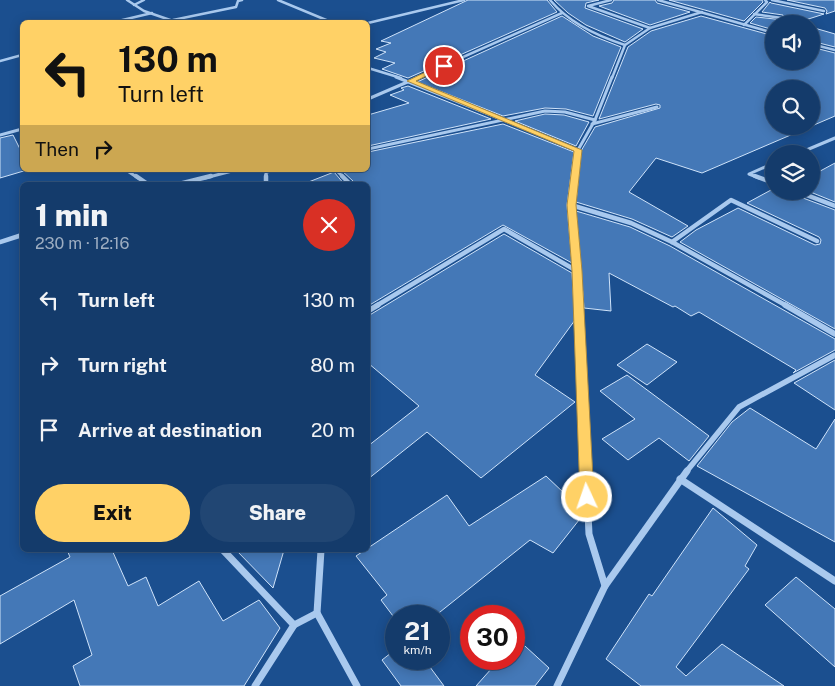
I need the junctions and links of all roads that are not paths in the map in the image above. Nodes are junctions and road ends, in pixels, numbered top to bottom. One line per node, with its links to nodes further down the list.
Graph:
1 (127, 0): 11 (street)
2 (144, 0): 11 (street)
3 (242, 0): 20 (street)
4 (278, 0): 21 (street)
5 (464, 0): 22 (street)
6 (550, 0): 15 (street)
7 (611, 0): 24 (street)
8 (658, 0): 13 (street)
9 (765, 0): 16 (street)
10 (772, 0): 12 (street)
11 (134, 5): 14 (street)
12 (824, 11)
13 (702, 12): 23 (street); 24 (street)
14 (153, 13): 18 (street); 19 (street)
15 (562, 13): 26 (street); 32 (street)
16 (754, 14): 17 (street); 23 (street)
17 (765, 16)
18 (123, 20)
19 (172, 20)
20 (179, 20)
21 (326, 20)
22 (370, 23)
23 (744, 25): 25 (street)
24 (650, 28): 26 (street)
25 (765, 31)
26 (625, 45): 36 (street)
27 (820, 46): 28 (street)
28 (835, 50)
29 (20, 56): 30 (street)
30 (0, 61)
31 (370, 69): 32 (street)
32 (411, 81): 33 (street); 35 (street)
33 (370, 97)
34 (657, 107): 36 (street)
35 (508, 119): 36 (street); 41 (street); 42 (street)
36 (593, 122): 42 (street)
37 (20, 130): 38 (street)
38 (0, 135)
39 (835, 138): 40 (street)
40 (818, 145)
41 (370, 149)
42 (578, 150): 52 (street)
43 (765, 167): 47 (street)
44 (129, 172): 48 (street)
45 (228, 172): 49 (street)
46 (338, 172): 50 (street)
47 (765, 180)
48 (144, 182)
49 (187, 182)
50 (348, 182)
51 (819, 200): 53 (street)
52 (571, 205): 57 (street); 58 (street)
53 (835, 206)
54 (20, 236): 56 (street)
55 (817, 241): 57 (street)
56 (0, 242)
57 (672, 242): 60 (street)
58 (577, 271): 59 (street); 66 (street)
59 (370, 310)
60 (835, 334)
61 (835, 355): 62 (street)
62 (680, 479): 65 (street); 66 (street)
63 (225, 552): 68 (street)
64 (321, 552): 67 (street)
65 (835, 581)
66 (606, 586): 71 (street)
67 (316, 613): 68 (street); 70 (street)
68 (294, 625): 69 (street)
69 (255, 686)
70 (357, 686)
71 (557, 686)

